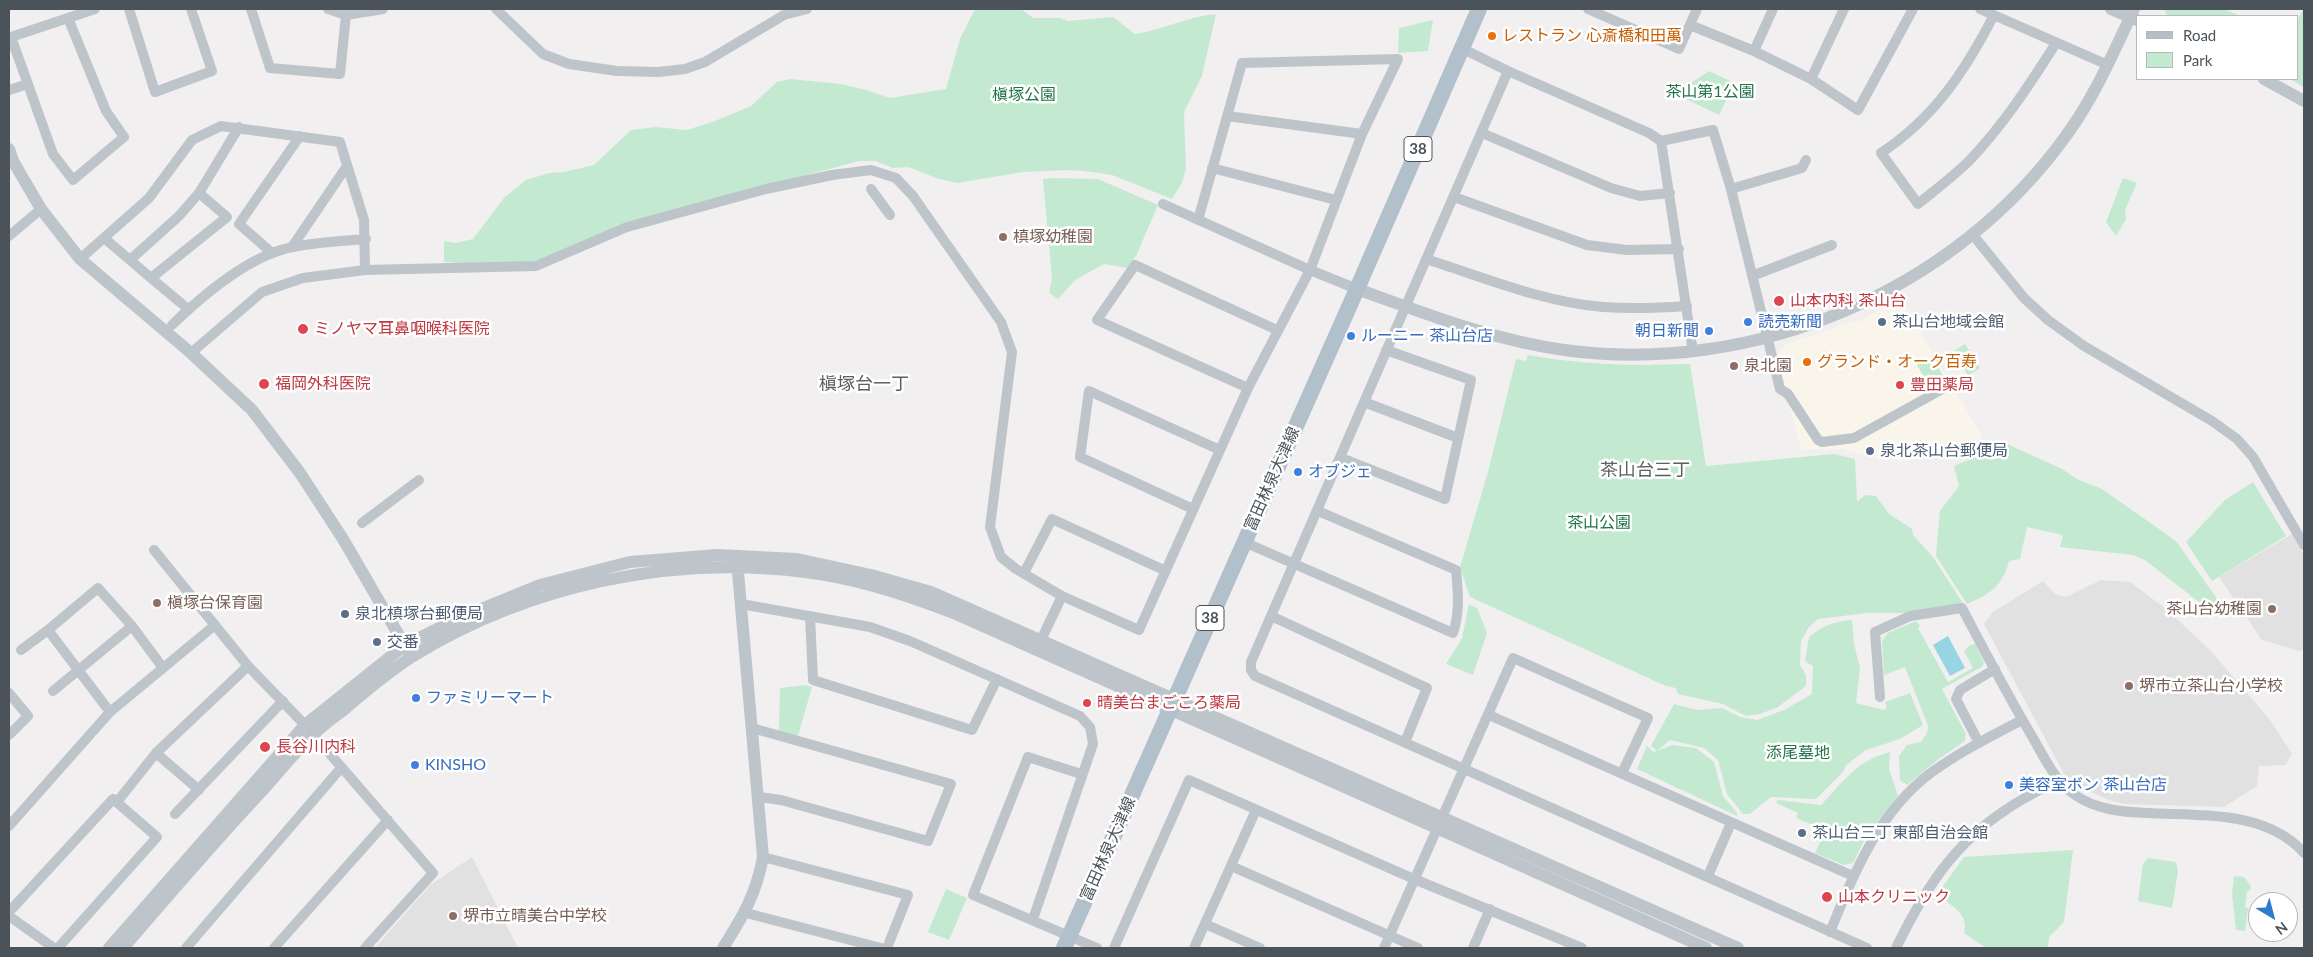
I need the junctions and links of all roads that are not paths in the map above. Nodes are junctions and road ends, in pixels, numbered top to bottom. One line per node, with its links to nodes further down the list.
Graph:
1 (95, 9): 21 (street)
2 (128, 9): 3 (street)
3 (191, 9)
4 (251, 9): 20 (street)
5 (328, 9): 20 (street)
6 (383, 9): 20 (street)
7 (496, 9): 8 (street)
8 (807, 9)
9 (1479, 9): 24 (main road, 富田林泉大津線 / 38)
10 (1588, 9): 17 (street)
11 (1696, 9): 22 (street)
12 (1773, 9): 25 (street)
13 (1844, 9): 28 (street)
14 (1914, 9): 28 (street)
15 (1980, 9): 18 (street)
16 (2110, 9): 19 (street)
17 (1612, 14): 22 (street)
18 (1994, 15): 23 (street); 23 (street)
19 (2134, 15): 26 (street)
20 (346, 16)
21 (68, 18): 30 (street); 30 (street)
22 (1690, 25): 25 (street)
23 (2056, 43): 26 (street)
24 (1461, 48): 27 (street); 70 (main road, 富田林泉大津線 / 38)
25 (1754, 51): 28 (street)
26 (2108, 65): 56 (street)
27 (1508, 71): 35 (street); 38 (street)
28 (1810, 79)
29 (2266, 80): 32 (street)
30 (28, 84): 31 (street)
31 (9, 90)
32 (2304, 102)
33 (1227, 116): 36 (street); 36 (street); 42 (street)
34 (239, 127): 37 (street); 45 (street); 57 (street)
35 (1482, 133): 46 (street); 47 (street)
36 (1362, 134): 48 (street)
37 (300, 136): 41 (street); 54 (street)
38 (1661, 141): 44 (street); 46 (street)
39 (9, 149): 50 (street)
40 (1806, 160): 44 (street)
41 (347, 166): 58 (street); 60 (street)
42 (1212, 168): 48 (street); 53 (street)
43 (871, 189): 51 (street)
44 (1731, 189): 68 (street)
45 (199, 193): 52 (street); 65 (street)
46 (1670, 193): 61 (street)
47 (1454, 197): 61 (street); 64 (street)
48 (1336, 200): 67 (street)
49 (1163, 204): 53 (street)
50 (41, 209): 55 (street); 63 (street)
51 (890, 215)
52 (227, 217): 54 (street); 69 (street)
53 (1198, 220): 67 (street)
54 (239, 224): 62 (street)
55 (10, 232)
56 (1974, 235): 76 (street); 91 (street)
57 (104, 238): 63 (street); 65 (street)
58 (366, 239): 60 (street); 66 (street)
59 (1832, 245): 68 (street)
60 (292, 247): 62 (street)
61 (1678, 249): 72 (street)
62 (272, 253): 73 (street)
63 (80, 259): 79 (street)
64 (1426, 259): 71 (street); 72 (street)
65 (130, 260): 69 (street)
66 (365, 270): 79 (street); 96 (street)
67 (1310, 270): 70 (street); 75 (street)
68 (1752, 276): 76 (street)
69 (151, 278): 73 (street)
70 (1357, 289): 71 (street); 90 (main road, 富田林泉大津線 / 38)
71 (1405, 306): 77 (street); 78 (street)
72 (1687, 306): 78 (street)
73 (188, 309): 74 (street)
74 (172, 325)
75 (1278, 330): 81 (street); 81 (street)
76 (1767, 338): 78 (street); 80 (street)
77 (1386, 350): 82 (street); 83 (street)
78 (1694, 352)
79 (191, 353): 105 (street)
80 (1957, 381)
81 (1248, 388): 84 (street)
82 (1364, 402): 83 (street); 85 (street)
83 (1458, 438): 85 (street)
84 (1220, 450): 87 (street); 87 (street)
85 (1341, 458): 88 (street)
86 (419, 480): 89 (street)
87 (1193, 509): 95 (street)
88 (1318, 511): 94 (street); 94 (street)
89 (362, 523)
90 (1244, 542): 94 (street); 117 (main road, 富田林泉大津線 / 38)
91 (2304, 545)
92 (154, 550): 101 (street)
93 (737, 562): 98 (street); 104 (street); 105 (street); 107 (street); 117 (street)
94 (1294, 563): 100 (street)
95 (1166, 570): 96 (street); 97 (street)
96 (1024, 573): 97 (street)
97 (1062, 596): 104 (street)
98 (741, 604): 99 (street); 121 (street)
99 (810, 616): 112 (street); 112 (street)
100 (1271, 616): 124 (street); 124 (street)
101 (215, 625): 108 (street); 109 (street)
102 (132, 626): 103 (street); 109 (street); 110 (street)
103 (48, 630): 106 (street); 110 (street)
104 (1041, 640): 117 (street)
105 (405, 645): 107 (street); 122 (street)
106 (21, 650)
107 (411, 658): 122 (street)
108 (248, 666): 116 (street); 126 (street)
109 (163, 668): 118 (street)
110 (78, 670): 113 (street); 118 (street)
111 (1995, 670): 115 (street); 120 (street); 125 (street)
112 (997, 679): 130 (street)
113 (53, 690)
114 (9, 693): 123 (street)
115 (1880, 698)
116 (283, 701): 122 (street); 132 (street)
117 (1172, 705): 138 (street); 155 (main road, 富田林泉大津線 / 38)
118 (110, 712): 140 (street)
119 (1489, 715): 128 (street); 129 (street); 129 (street)
120 (2022, 720): 125 (street); 131 (street)
121 (752, 728): 133 (street); 133 (street)
122 (310, 730): 127 (street); 158 (street); 159 (street)
123 (9, 735)
124 (1405, 742): 128 (street)
125 (1979, 743): 145 (street)
126 (156, 754): 132 (street); 134 (street)
127 (341, 768): 137 (street); 160 (street)
128 (1463, 769): 138 (street); 144 (street)
129 (1622, 773): 139 (street)
130 (1081, 774): 151 (street); 151 (street)
131 (2058, 780): 141 (street); 177 (street)
132 (199, 790): 136 (street)
133 (759, 797): 142 (street)
134 (118, 802): 148 (street); 157 (street)
135 (1256, 810): 143 (street); 146 (street); 167 (street)
136 (175, 814)
137 (388, 820): 161 (street); 162 (street)
138 (1439, 822): 146 (street); 174 (street); 175 (street)
139 (1731, 823): 144 (street); 145 (street)
140 (9, 826)
141 (2304, 853)
142 (763, 857): 149 (street); 165 (street)
143 (1231, 866): 152 (street); 154 (street)
144 (1708, 876): 153 (street)
145 (1853, 876): 153 (street)
146 (1414, 879): 147 (street); 154 (street)
147 (1490, 909): 172 (street); 173 (street)
148 (9, 912)
149 (746, 913): 163 (street); 164 (street)
150 (9, 916): 156 (street)
151 (1033, 919): 155 (street)
152 (1205, 924): 168 (street); 169 (street)
153 (1830, 932): 176 (street)
154 (1390, 936): 170 (street); 171 (street)
155 (1066, 942): 166 (street)
156 (54, 948)
157 (58, 948)
158 (109, 948)
159 (123, 948)
160 (186, 948)
161 (274, 948)
162 (366, 948)
163 (723, 948)
164 (880, 948)
165 (887, 948)
166 (1097, 948)
167 (1114, 948)
168 (1194, 948)
169 (1260, 948)
170 (1384, 948)
171 (1418, 948)
172 (1473, 948)
173 (1579, 948)
174 (1706, 948)
175 (1738, 948)
176 (1867, 948)
177 (1896, 948)

